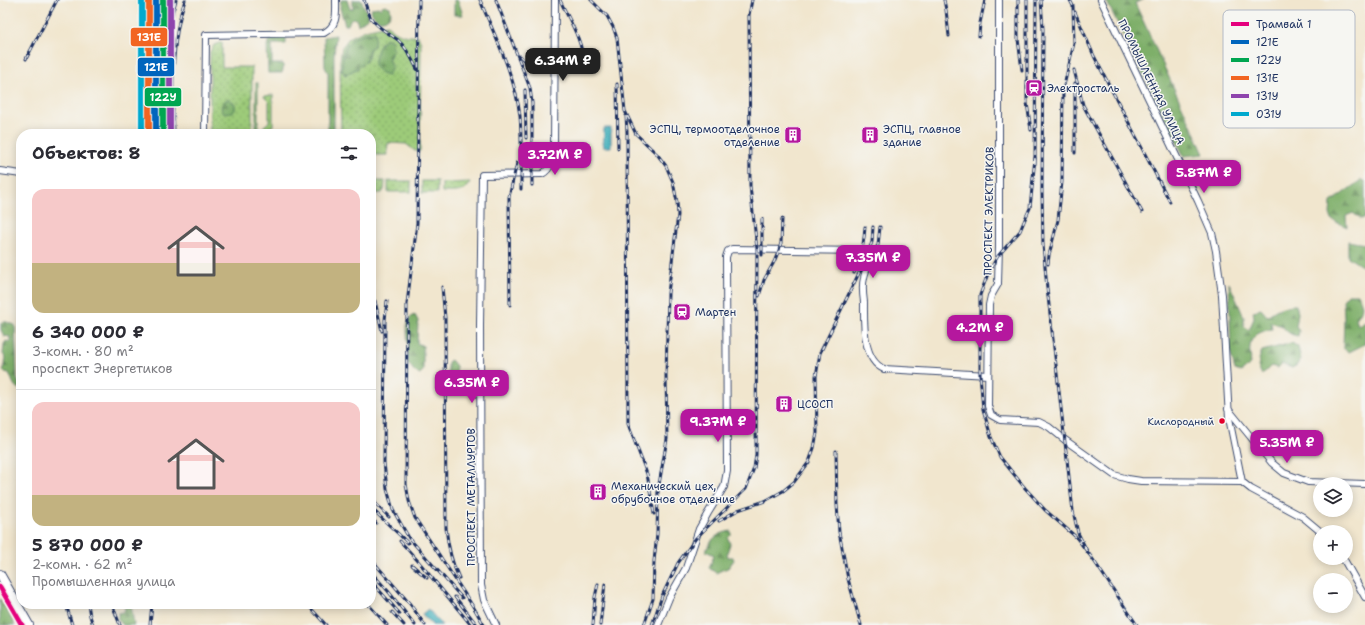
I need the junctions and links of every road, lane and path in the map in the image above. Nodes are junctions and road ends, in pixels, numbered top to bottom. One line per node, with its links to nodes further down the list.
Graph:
1 (336, 0): 5 (street)
2 (555, 0): 19 (street, ПРОСПЕКТ МЕТАЛЛУРГОВ)
3 (999, 0): 8 (street, ПРОСПЕКТ ЭЛЕКТРИКОВ)
4 (1101, 0): 9 (street, ПРОМЫШЛЕННАЯ УЛИЦА)
5 (205, 129)
6 (0, 171): 7 (street)
7 (16, 173)
8 (988, 375): 10 (street, ПРОСПЕКТ ЭЛЕКТРИКОВ); 20 (street)
9 (1228, 409): 10 (street, ПРОМЫШЛЕННАЯ УЛИЦА); 11 (street)
10 (1242, 482): 12 (street)
11 (1365, 484)
12 (1313, 526)
13 (1347, 565): 15 (street)
14 (0, 574): 16 (main road)
15 (1365, 597)
16 (16, 602)
17 (20, 609): 18 (main road)
18 (29, 625)
19 (496, 625)
20 (658, 625)

